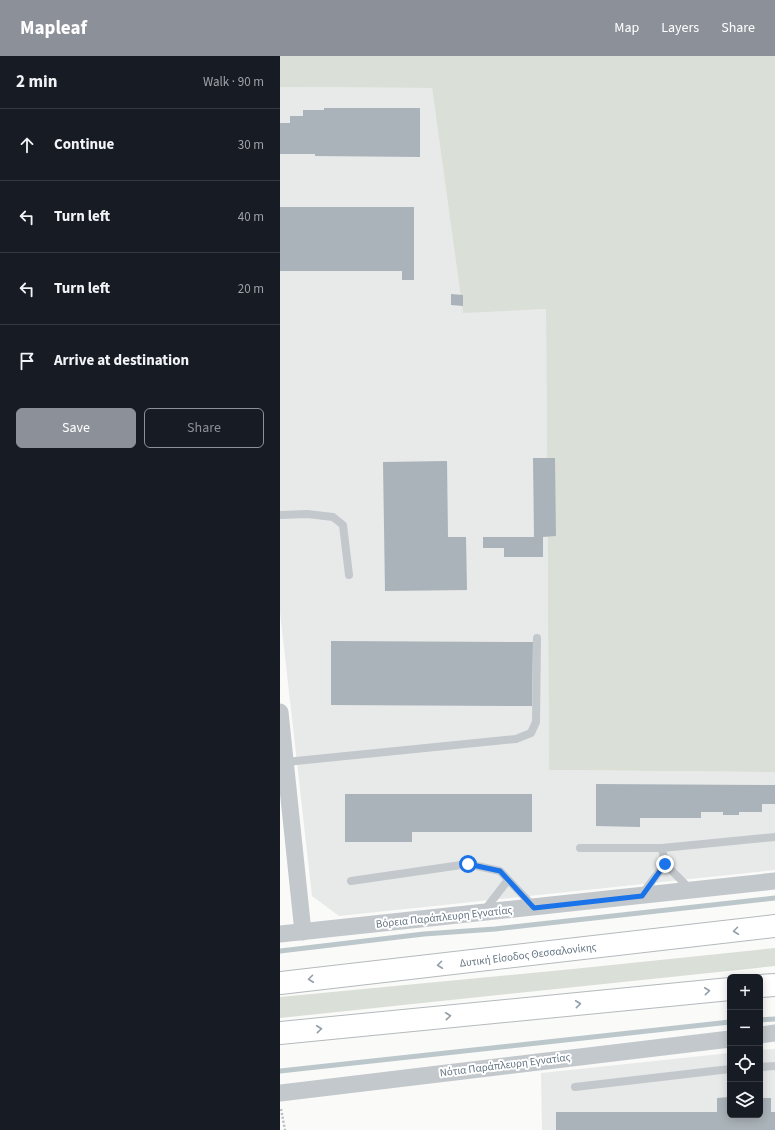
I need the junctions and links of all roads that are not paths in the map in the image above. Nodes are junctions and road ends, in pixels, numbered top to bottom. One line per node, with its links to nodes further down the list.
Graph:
1 (280, 515): 2 (lane)
2 (348, 575)
3 (537, 638): 5 (lane)
4 (280, 712): 5 (street)
5 (286, 762): 18 (street)
6 (775, 837): 8 (lane)
7 (580, 848): 8 (lane)
8 (662, 848): 9 (lane)
9 (665, 864): 13 (lane); 14 (lane)
10 (508, 880): 11 (lane); 15 (lane); 16 (lane)
11 (351, 881)
12 (775, 881): 13 (street, Βόρεια Παράπλευρη Εγνατίας)
13 (691, 890): 14 (street, Βόρεια Παράπλευρη Εγνατίας)
14 (642, 896): 15 (street, Βόρεια Παράπλευρη Εγνατίας)
15 (534, 908): 16 (street, Βόρεια Παράπλευρη Εγνατίας)
16 (483, 913): 18 (street, Βόρεια Παράπλευρη Εγνατίας)
17 (775, 926): 20 (highway, Δυτική Είσοδος Θεσσαλονίκης, one-way to 20)
18 (302, 932): 19 (street, Βόρεια Παράπλευρη Εγνατίας)
19 (280, 934)
20 (280, 983)
21 (775, 985): 22 (highway)
22 (763, 986)
23 (727, 989): 24 (highway, one-way to 23)
24 (280, 1033)
25 (775, 1033): 26 (street)
26 (763, 1035)
27 (727, 1039): 32 (street, Νότια Παράπλευρη Εγνατίας)
28 (763, 1066): 29 (lane)
29 (775, 1066)
30 (727, 1069): 31 (lane)
31 (575, 1087)
32 (280, 1093)

